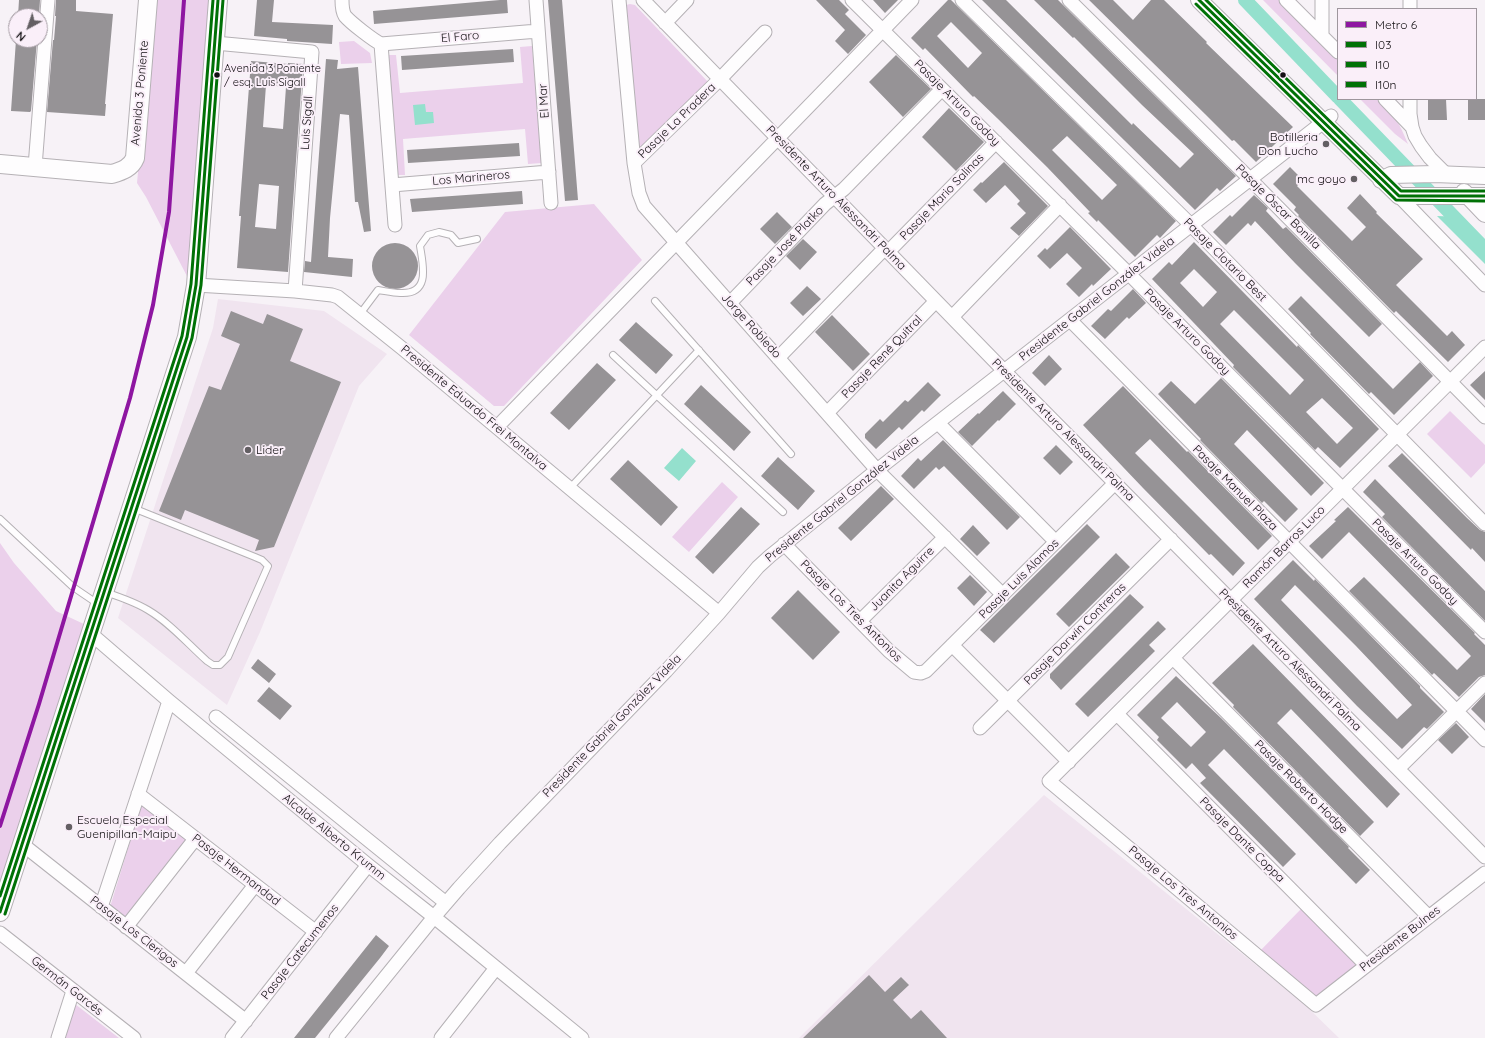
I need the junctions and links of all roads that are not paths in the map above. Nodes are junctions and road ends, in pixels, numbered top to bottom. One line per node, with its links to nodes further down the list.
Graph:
1 (48, 0): 35 (street)
2 (148, 0): 35 (main road, Avenida 3 Poniente)
3 (218, 0): 22 (main road)
4 (342, 0): 23 (street)
5 (536, 0): 19 (street, El Mar)
6 (619, 0): 33 (street, Jorge Robledo)
7 (643, 0): 17 (street, Presidente Arturo Alessandri Palma)
8 (687, 0): 17 (street)
9 (852, 0): 18 (street, Pasaje Arturo Godoy)
10 (912, 0): 18 (street)
11 (962, 0): 50 (street, Pasaje Clotario Best)
12 (1069, 0): 40 (street, Pasaje Óscar Bonilla)
13 (1199, 0): 29 (street)
14 (1214, 0): 29 (street)
15 (1286, 0): 21 (street)
16 (1322, 0): 21 (street)
17 (665, 23): 25 (street, Presidente Arturo Alessandri Palma)
18 (883, 30): 26 (street, Pasaje Arturo Godoy); 31 (street)
19 (538, 31): 23 (street, El Faro); 36 (street, El Mar)
20 (766, 32): 25 (street, Pasaje La Pradera)
21 (1322, 36): 24 (street)
22 (215, 44): 55 (main road); 57 (street, Luis Sigall)
23 (381, 44): 41 (street)
24 (1337, 51)
25 (720, 79): 31 (street, Presidente Arturo Alessandri Palma); 33 (street, Pasaje La Pradera)
26 (942, 89): 32 (street, Pasaje Arturo Godoy); 45 (street, Pasaje José Platko)
27 (1385, 100): 30 (street)
28 (1410, 100): 30 (street)
29 (1328, 119): 39 (street); 40 (street, Presidente Gabriel González Videla)
30 (1412, 127): 37 (street)
31 (778, 138): 45 (street, Presidente Arturo Alessandri Palma); 52 (street)
32 (996, 142): 47 (street, Pasaje Arturo Godoy); 53 (street, Pasaje Mario Salinas)
33 (634, 163): 52 (street, Jorge Robledo)
34 (0, 164): 35 (main road)
35 (35, 167)
36 (549, 172): 41 (street, Los Marineros); 46 (street, El Mar)
37 (1441, 175): 38 (street); 39 (street); 43 (street)
38 (1485, 176)
39 (1391, 177): 42 (street)
40 (1250, 179): 50 (street, Presidente Gabriel González Videla); 69 (street, Pasaje Óscar Bonilla)
41 (392, 185): 49 (street)
42 (1399, 196): 43 (street); 56 (street)
43 (1461, 196): 44 (street); 48 (street)
44 (1485, 196)
45 (835, 197): 53 (street, Presidente Arturo Alessandri Palma); 60 (street, Pasaje José Platko)
46 (551, 203)
47 (1060, 206): 54 (street, Pasaje Arturo Godoy); 62 (street)
48 (1485, 214)
49 (396, 225)
50 (1191, 226): 54 (street, Presidente Gabriel González Videla); 75 (street, Pasaje Clotario Best)
51 (477, 239): 61 (lane)
52 (676, 242): 60 (street, Jorge Robledo); 74 (street)
53 (887, 250): 59 (street, Presidente Arturo Alessandri Palma); 67 (street, Pasaje Mario Salinas)
54 (1129, 274): 63 (street, Presidente Gabriel González Videla); 80 (street, Pasaje Arturo Godoy)
55 (196, 285): 57 (street, Presidente Eduardo Frei Montalva); 81 (main road)
56 (1485, 285)
57 (296, 291): 61 (street, Presidente Eduardo Frei Montalva)
58 (655, 301): 65 (lane)
59 (936, 301): 62 (street, Presidente Arturo Alessandri Palma); 71 (street, Pasaje René Quitral)
60 (730, 303): 67 (street, Jorge Robledo)
61 (360, 314): 74 (street, Presidente Eduardo Frei Montalva)
62 (952, 317): 68 (street, Presidente Arturo Alessandri Palma)
63 (1070, 320): 68 (street, Presidente Gabriel González Videla); 88 (street, Pasaje Manuel Plaza)
64 (1485, 347): 69 (street, Ramón Barros Luco)
65 (699, 350): 70 (lane); 76 (lane)
66 (612, 355): 70 (lane)
67 (778, 358): 71 (street, Jorge Robledo)
68 (1005, 371): 73 (street, Presidente Gabriel González Videla); 78 (street, Presidente Arturo Alessandri Palma)
69 (1450, 382): 72 (street, Pasaje Óscar Bonilla); 75 (street, Ramón Barros Luco)
70 (657, 395): 79 (lane); 82 (lane)
71 (827, 413): 77 (street, Jorge Robledo)
72 (1485, 417)
73 (938, 423): 77 (street, Presidente Gabriel González Videla); 87 (street)
74 (497, 427): 79 (street, Presidente Eduardo Frei Montalva)
75 (1397, 435): 80 (street, Ramón Barros Luco); 84 (street, Pasaje Clotario Best)
76 (791, 454)
77 (878, 470): 85 (street, Jorge Robledo); 89 (street, Presidente Gabriel González Videla)
78 (1115, 483): 86 (street, Presidente Arturo Alessandri Palma); 87 (street, Pasaje Luis Alamos)
79 (570, 488): 93 (street, Presidente Eduardo Frei Montalva)
80 (1343, 489): 88 (street, Ramón Barros Luco); 95 (street, Pasaje Arturo Godoy)
81 (132, 508): 91 (main road); 91 (lane)
82 (783, 512)
83 (0, 519): 91 (lane)
84 (1485, 524)
85 (944, 537): 90 (street, Jorge Robledo); 94 (street, Juanita Aguirre)
86 (1171, 539): 92 (street, Presidente Arturo Alessandri Palma); 102 (street, Pasaje Darwin Contreras)
87 (1056, 542): 90 (street, Pasaje Luis Alamos)
88 (1289, 542): 92 (street, Ramón Barros Luco); 103 (street, Pasaje Manuel Plaza)
89 (784, 544): 93 (street, Presidente Gabriel González Videla); 94 (street, Pasaje Los Tres Antonios)
90 (1003, 595): 97 (street, Pasaje Luis Alamos)
91 (102, 598): 96 (main road)
92 (1231, 600): 98 (street, Ramón Barros Luco); 109 (street, Presidente Arturo Alessandri Palma)
93 (719, 613): 118 (street, Presidente Gabriel González Videla)
94 (860, 621): 99 (street, Pasaje Los Tres Antonios)
95 (1485, 632)
96 (90, 633): 101 (street, Alcalde Alberto Krumm); 113 (main road)
97 (952, 645): 99 (street, Pasaje Luis Alamos); 102 (street)
98 (1173, 658): 104 (street, Ramón Barros Luco); 121 (street, Pasaje Roberto Hodge)
99 (921, 673)
100 (1485, 683): 103 (street)
101 (169, 700): 111 (street); 115 (street, Alcalde Alberto Krumm)
102 (1008, 701): 106 (street, Pasaje Darwin Contreras); 108 (street)
103 (1456, 711): 107 (street, Pasaje Manuel Plaza); 109 (street)
104 (1117, 714): 108 (street, Ramón Barros Luco); 126 (street, Pasaje Dante Coppa)
105 (216, 717): 118 (street)
106 (980, 728)
107 (1485, 740)
108 (1069, 762): 110 (street, Ramón Barros Luco)
109 (1398, 769): 114 (street, Presidente Arturo Alessandri Palma)
110 (1050, 781): 130 (street, Pasaje Los Tres Antonios)
111 (138, 794): 112 (street, Pasaje Hermandad); 119 (street)
112 (195, 838): 117 (street, Pasaje Hermandad); 123 (street)
113 (22, 844): 119 (street, Pasaje Los Clerigos); 120 (main road)
114 (1485, 857)
115 (368, 865): 122 (street, Alcalde Alberto Krumm); 124 (street, Pasaje Catecumenos)
116 (1485, 873): 121 (street, Presidente Bulnes)
117 (255, 885): 124 (street, Pasaje Hermandad); 128 (street)
118 (446, 903): 122 (street, Presidente Gabriel González Videla)
119 (101, 907): 123 (street, Pasaje Los Clerigos)
120 (0, 912)
121 (1429, 916): 126 (street, Presidente Bulnes)
122 (434, 917): 127 (street, Alcalde Alberto Krumm); 136 (street, Presidente Gabriel González Videla)
123 (126, 927): 128 (street, Pasaje Los Clerigos)
124 (316, 932): 131 (street, Pasaje Catecumenos)
125 (0, 933): 129 (street, Germán Garcés)
126 (1366, 965): 130 (street, Presidente Bulnes)
127 (496, 968): 132 (street); 137 (street, Alcalde Alberto Krumm)
128 (186, 973): 131 (street, Pasaje Los Clerigos)
129 (73, 991): 133 (street); 134 (street, Germán Garcés)
130 (1316, 1005)
131 (246, 1021): 135 (street, Pasaje Catecumenos)
132 (444, 1037)
133 (58, 1038)
134 (134, 1038)
135 (232, 1038)
136 (336, 1038)
137 (582, 1038)

